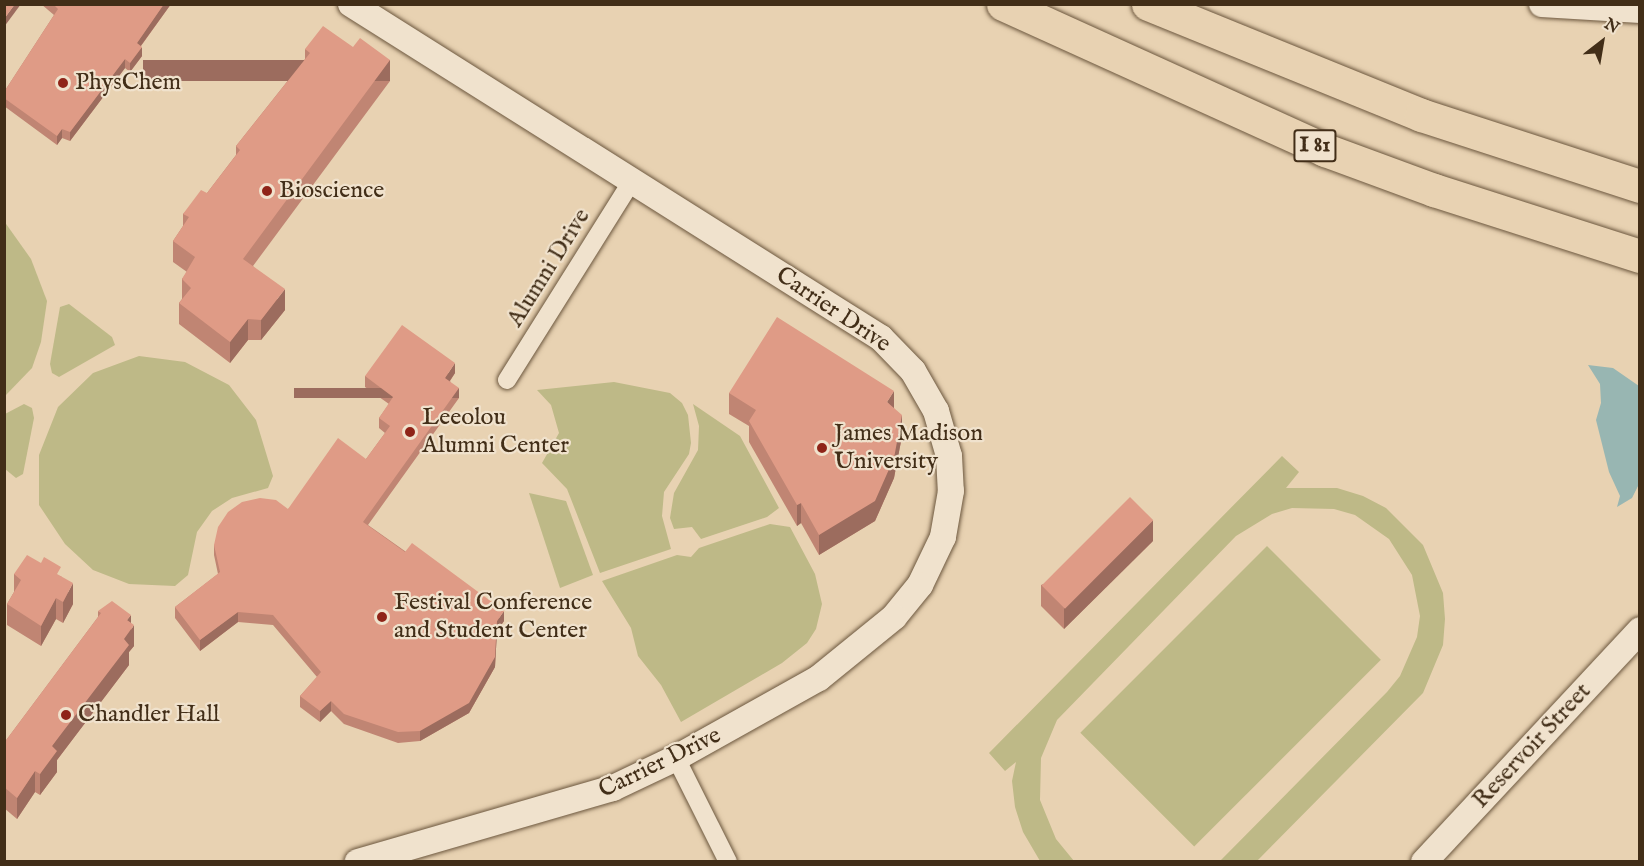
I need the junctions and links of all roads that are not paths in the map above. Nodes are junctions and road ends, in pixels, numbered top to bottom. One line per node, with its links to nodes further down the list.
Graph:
1 (351, 4): 6 (street, Carrier Drive)
2 (1004, 4): 8 (highway, I 81)
3 (1148, 4): 7 (highway)
4 (1542, 4): 5 (street)
5 (1640, 10)
6 (631, 182): 9 (street, Alumni Drive); 11 (street, Carrier Drive)
7 (1640, 186)
8 (1640, 256)
9 (507, 380)
10 (1640, 630): 14 (street, Reservoir Street)
11 (676, 758): 12 (street, Carrier Drive); 13 (street)
12 (358, 861)
13 (728, 861)
14 (1424, 861)

